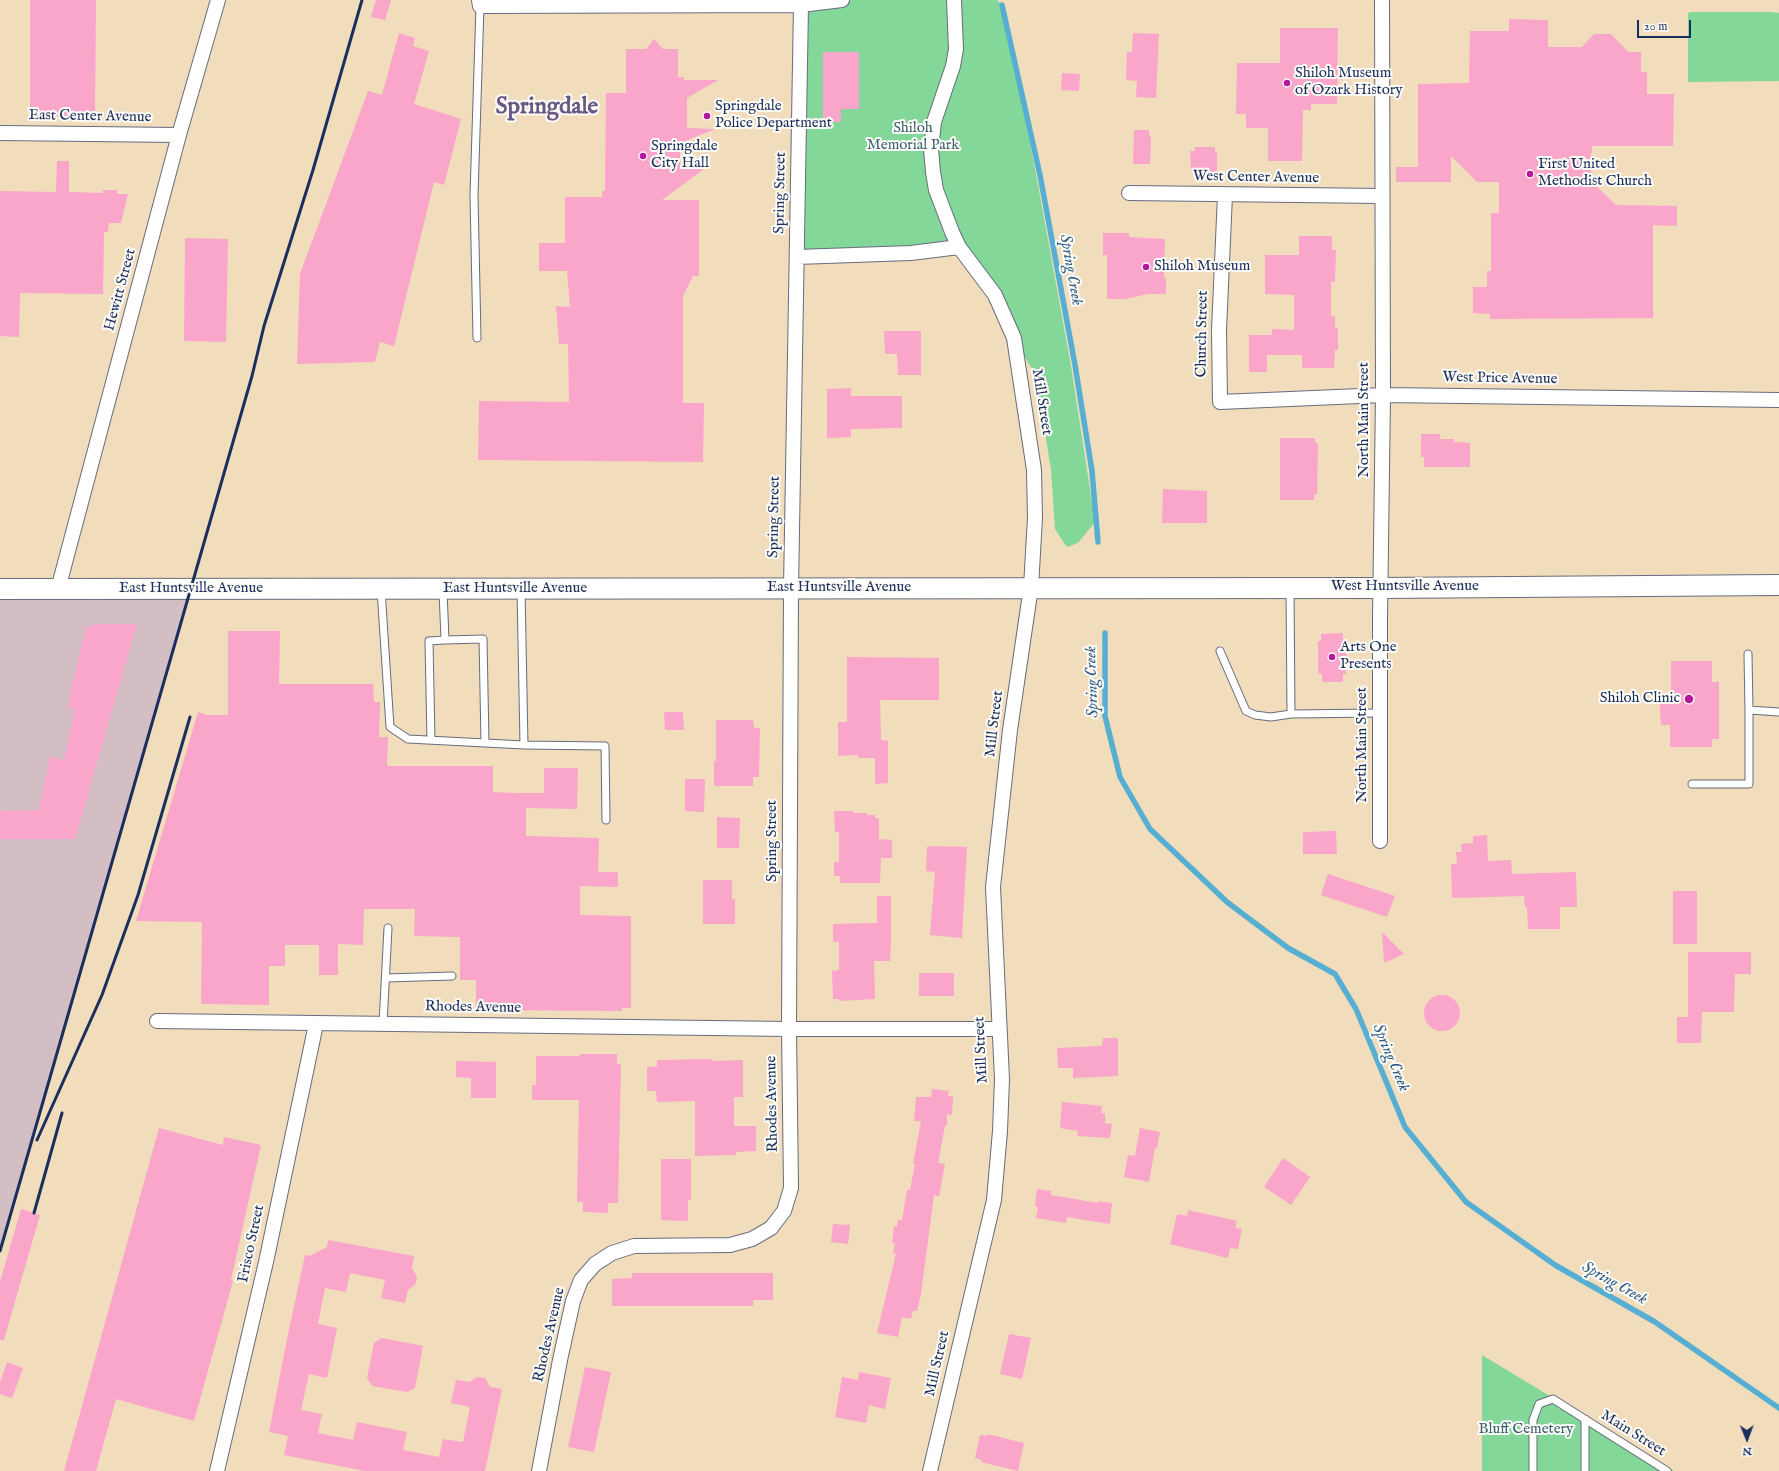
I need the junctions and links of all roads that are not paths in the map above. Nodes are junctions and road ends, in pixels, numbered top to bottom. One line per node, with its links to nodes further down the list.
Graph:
1 (218, 0): 11 (street, Hewitt Street)
2 (842, 0): 5 (street)
3 (954, 0): 15 (street, Mill Street)
4 (1382, 0): 14 (street, North Main Street)
5 (824, 1): 9 (street)
6 (480, 3): 7 (street); 17 (lane)
7 (560, 3): 8 (street)
8 (660, 3): 9 (street)
9 (801, 5): 16 (street, Spring Street)
10 (0, 133): 11 (street, East Center Avenue)
11 (179, 135): 27 (street, Hewitt Street)
12 (1129, 193): 13 (street, West Center Avenue)
13 (1225, 195): 14 (street, West Center Avenue); 20 (street, Church Street)
14 (1382, 196): 18 (street, North Main Street)
15 (959, 247): 16 (street); 22 (street, Mill Street)
16 (797, 257): 24 (street, Spring Street)
17 (477, 338)
18 (1383, 395): 19 (street, West Price Avenue); 20 (street, West Price Avenue); 25 (street, North Main Street)
19 (1779, 400)
20 (1220, 402)
21 (1779, 585): 25 (main road, West Huntsville Avenue)
22 (1031, 587): 23 (main road, West Huntsville Avenue); 24 (main road, East Huntsville Avenue); 51 (street, Mill Street)
23 (1290, 587): 25 (main road, West Huntsville Avenue); 36 (lane)
24 (791, 588): 29 (main road, East Huntsville Avenue); 50 (street, Spring Street)
25 (1381, 588): 37 (street, North Main Street)
26 (0, 589): 27 (main road, East Huntsville Avenue)
27 (58, 589): 30 (main road, East Huntsville Avenue)
28 (443, 589): 29 (main road, East Huntsville Avenue); 30 (main road, East Huntsville Avenue); 31 (lane)
29 (521, 589): 40 (lane)
30 (381, 590): 38 (lane)
31 (445, 640): 38 (lane); 39 (lane)
32 (1220, 651): 36 (lane)
33 (1748, 654): 34 (lane)
34 (1749, 710): 35 (lane); 41 (lane)
35 (1779, 712)
36 (1291, 714): 37 (lane)
37 (1380, 714): 43 (street, North Main Street)
38 (431, 740): 39 (lane)
39 (485, 743): 40 (lane)
40 (524, 745): 42 (lane)
41 (1692, 784)
42 (606, 820)
43 (1380, 841)
44 (388, 928): 46 (lane)
45 (452, 976): 46 (lane)
46 (386, 978): 49 (lane)
47 (157, 1021): 48 (street, Rhodes Avenue)
48 (316, 1024): 49 (street, Rhodes Avenue); 53 (street, Frisco Street)
49 (383, 1024): 50 (street, Rhodes Avenue)
50 (789, 1029): 51 (street, Rhodes Avenue); 54 (street, Rhodes Avenue)
51 (998, 1029): 55 (street, Mill Street)
52 (1585, 1420): 56 (lane, Main Street); 57 (lane); 58 (lane, Main Street)
53 (217, 1471)
54 (538, 1471)
55 (930, 1471)
56 (1533, 1471)
57 (1585, 1471)
58 (1667, 1471)

